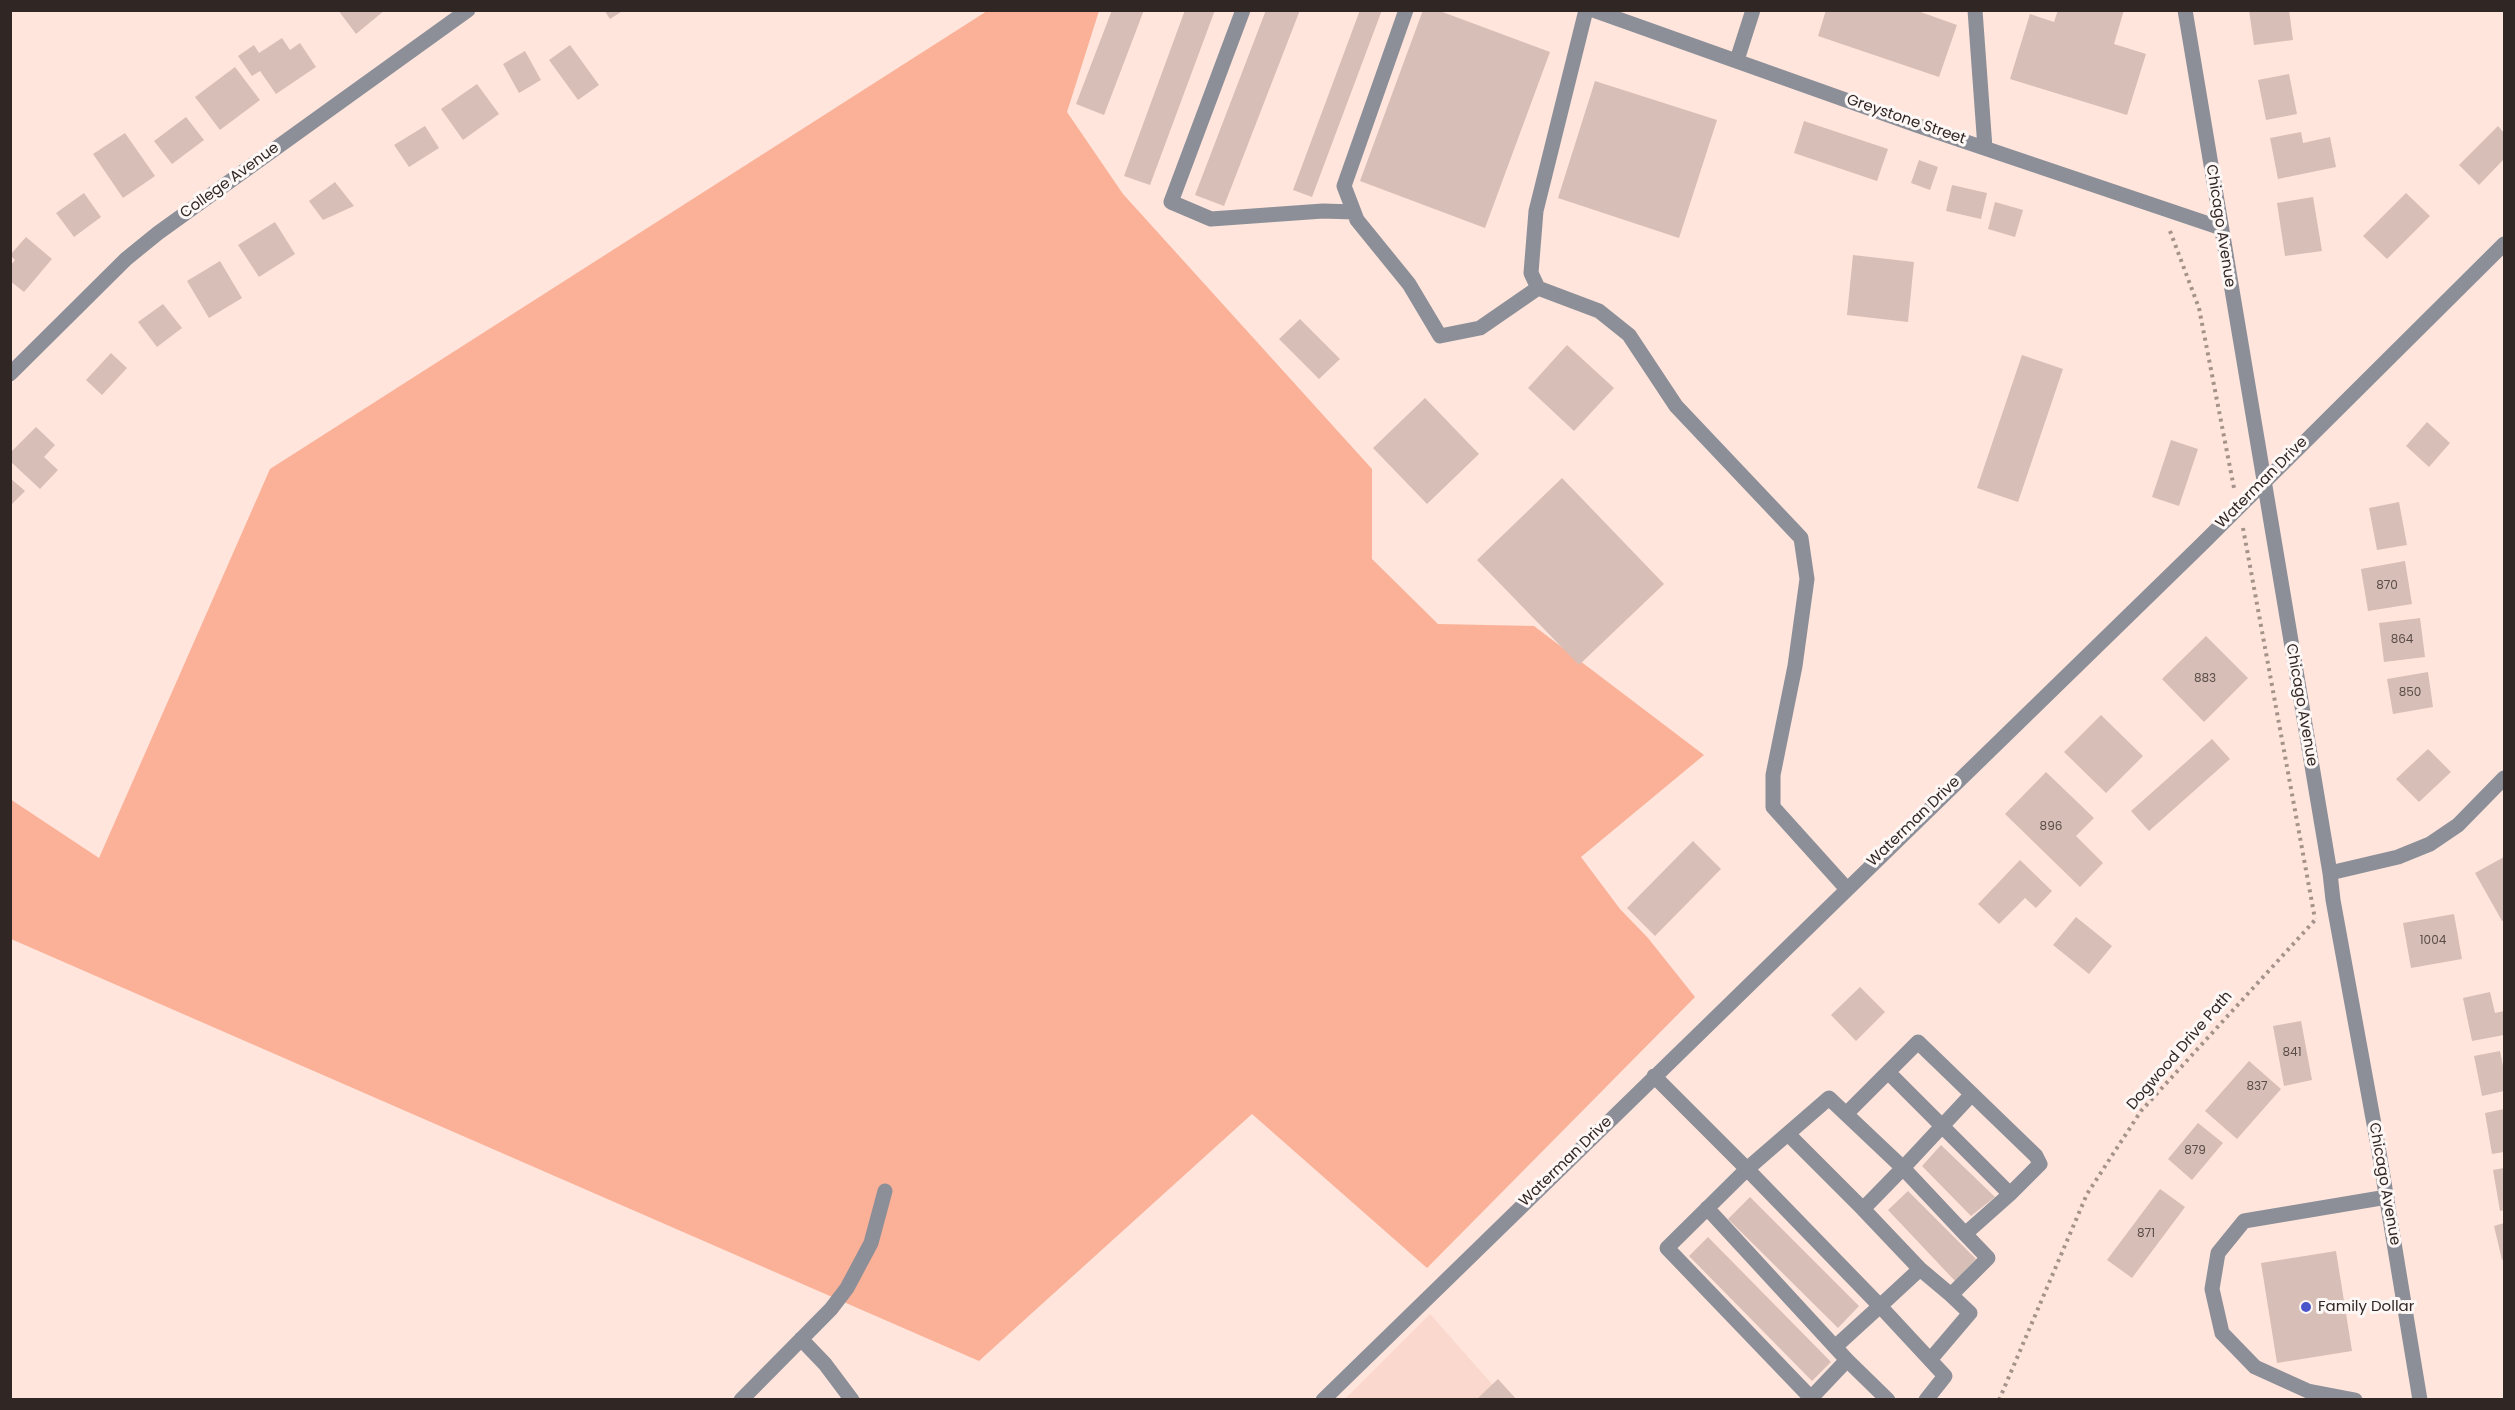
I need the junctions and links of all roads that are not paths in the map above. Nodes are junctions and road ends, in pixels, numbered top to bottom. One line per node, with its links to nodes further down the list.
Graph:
1 (468, 10): 15 (street, College Avenue)
2 (1243, 10): 11 (street)
3 (1406, 10): 11 (street)
4 (1586, 10): 14 (street)
5 (1593, 10): 9 (street, Greystone Street)
6 (1753, 10): 9 (street)
7 (1976, 10): 10 (street)
8 (2185, 10): 12 (street, Chicago Avenue)
9 (1737, 60): 10 (street, Greystone Street)
10 (1985, 148): 12 (street, Greystone Street)
11 (1354, 212): 14 (street)
12 (2221, 228): 16 (street, Chicago Avenue)
13 (2505, 244): 16 (street, Waterman Drive)
14 (1538, 288): 19 (street)
15 (10, 374)
16 (2262, 482): 18 (street, Chicago Avenue); 19 (street, Waterman Drive)
17 (2505, 778): 18 (street)
18 (2330, 873): 30 (street, Chicago Avenue)
19 (1846, 888): 21 (street, Waterman Drive)
20 (1888, 1072): 22 (street); 23 (street); 24 (street)
21 (1654, 1076): 27 (street); 44 (street, Waterman Drive)
22 (1972, 1094): 24 (street); 29 (street)
23 (1846, 1114): 25 (street); 26 (street)
24 (1942, 1126): 26 (street); 29 (street)
25 (1789, 1135): 27 (street); 32 (street)
26 (1903, 1168): 32 (street); 33 (street)
27 (1747, 1169): 31 (street); 36 (street)
28 (885, 1191): 37 (street)
29 (2010, 1194): 33 (street)
30 (2387, 1197): 47 (street); 48 (street, Chicago Avenue)
31 (1707, 1208): 38 (street); 41 (street)
32 (1863, 1209): 34 (street)
33 (1965, 1234): 35 (street)
34 (1920, 1269): 35 (street); 36 (street)
35 (1950, 1295): 40 (street)
36 (1880, 1306): 38 (street); 40 (street)
37 (801, 1339): 42 (street); 43 (street)
38 (1835, 1347): 39 (street)
39 (1847, 1360): 41 (street); 45 (street)
40 (1930, 1360): 46 (street)
41 (1812, 1399)
42 (741, 1400)
43 (852, 1400)
44 (1323, 1400)
45 (1888, 1400)
46 (1926, 1400)
47 (2355, 1400)
48 (2420, 1400)

